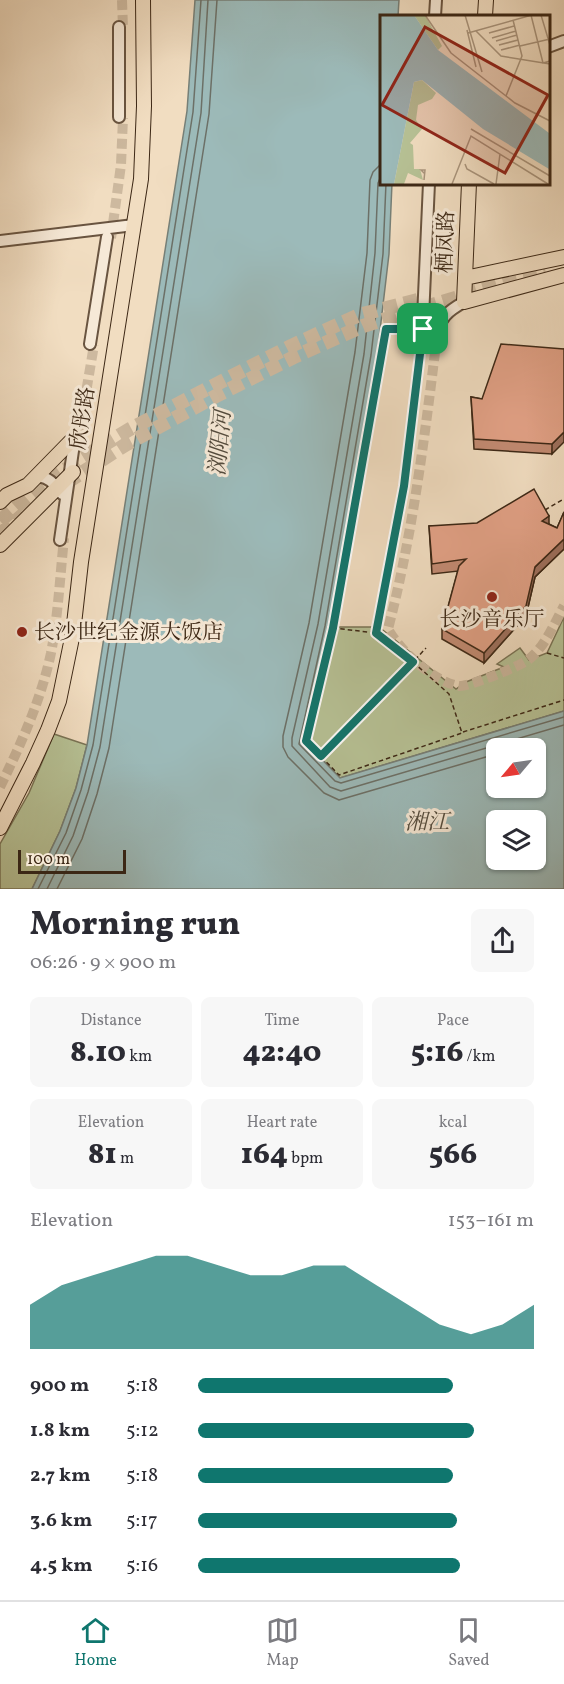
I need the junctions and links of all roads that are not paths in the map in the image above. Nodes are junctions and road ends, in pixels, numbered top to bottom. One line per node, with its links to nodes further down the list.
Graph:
1 (136, 0): 16 (main road, 欣彤路)
2 (143, 0): 16 (main road, 欣彤路)
3 (436, 0): 5 (street)
4 (486, 0): 6 (main road)
5 (435, 15)
6 (485, 15)
7 (121, 28): 12 (street)
8 (564, 34): 9 (street)
9 (549, 40)
10 (564, 41): 11 (street)
11 (549, 47)
12 (121, 118)
13 (429, 184): 23 (street)
14 (469, 184): 21 (main road, 栖凤路)
15 (476, 184): 21 (main road, 栖凤路)
16 (130, 227): 18 (street); 36 (main road, 欣彤路); 37 (main road, 欣彤路)
17 (109, 237): 25 (street)
18 (0, 244)
19 (564, 257): 21 (main road)
20 (564, 275): 22 (main road)
21 (469, 277): 22 (main road, 栖凤路)
22 (468, 301): 24 (street)
23 (423, 324)
24 (437, 331)
25 (92, 345)
26 (77, 435): 27 (street); 28 (main road)
27 (71, 474): 29 (main road); 31 (street); 33 (street)
28 (36, 477): 29 (street); 30 (main road)
29 (57, 488): 31 (street); 32 (main road)
30 (0, 502)
31 (66, 502): 33 (street)
32 (34, 512): 33 (street); 35 (main road)
33 (65, 516): 34 (street)
34 (62, 539)
35 (0, 545)
36 (0, 812)
37 (0, 828)

